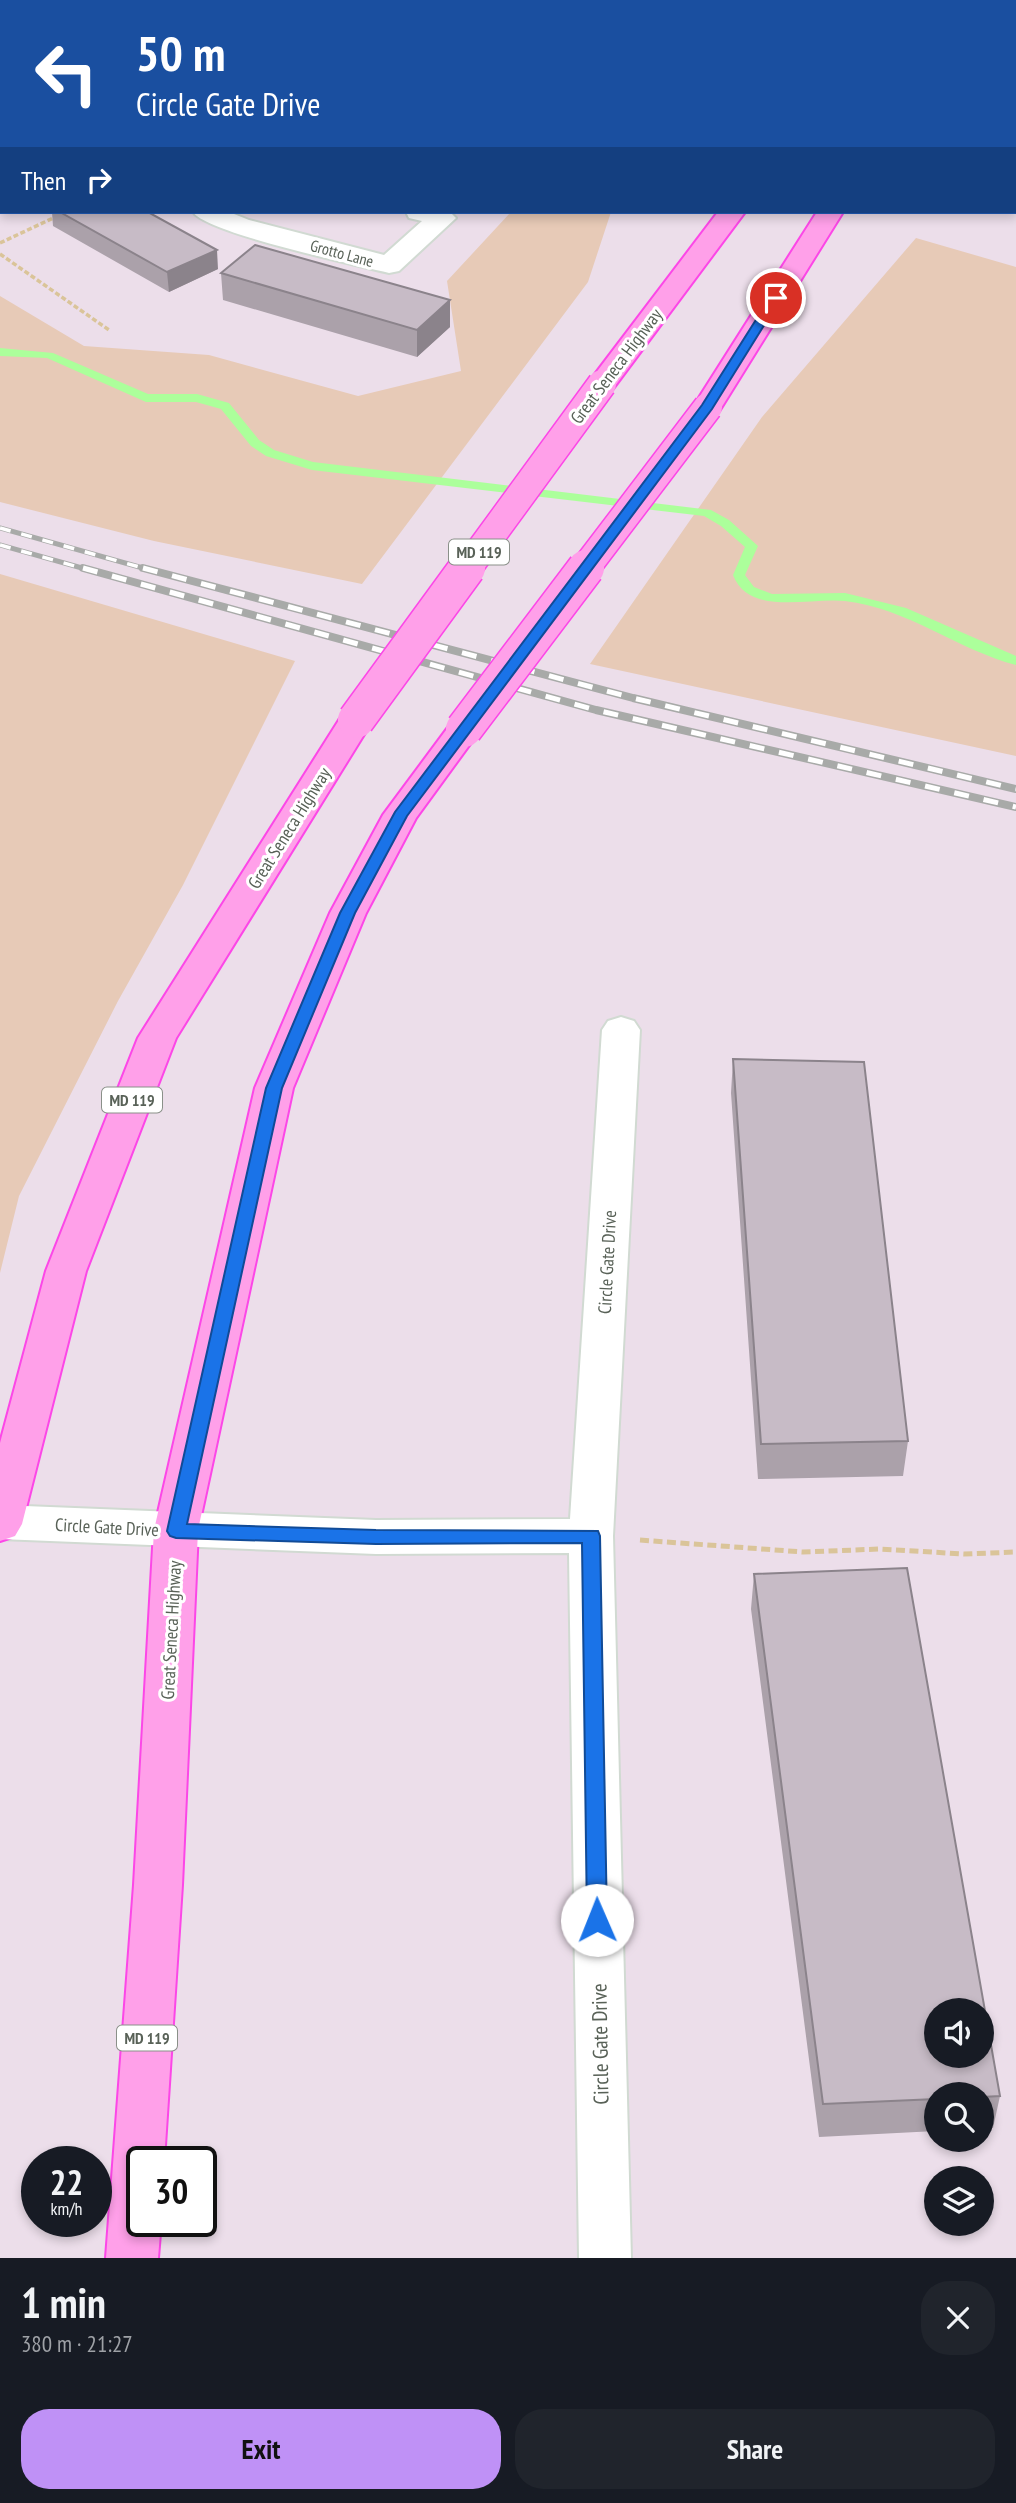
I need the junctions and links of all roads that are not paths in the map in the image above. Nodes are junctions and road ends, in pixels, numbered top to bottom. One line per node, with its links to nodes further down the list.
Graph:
1 (211, 214): 2 (street, Grotto Lane)
2 (427, 214)
3 (730, 214): 6 (main road, Great Seneca Highway / MD 119, bridge)
4 (829, 214): 7 (main road, Great Seneca Highway / MD 119, bridge)
5 (621, 1030): 8 (street, Circle Gate Drive)
6 (0, 1522): 7 (street, Circle Gate Drive)
7 (176, 1531): 8 (street, Circle Gate Drive); 9 (main road, Great Seneca Highway / MD 119)
8 (591, 1536): 10 (street, Circle Gate Drive)
9 (132, 2258)
10 (605, 2258)

